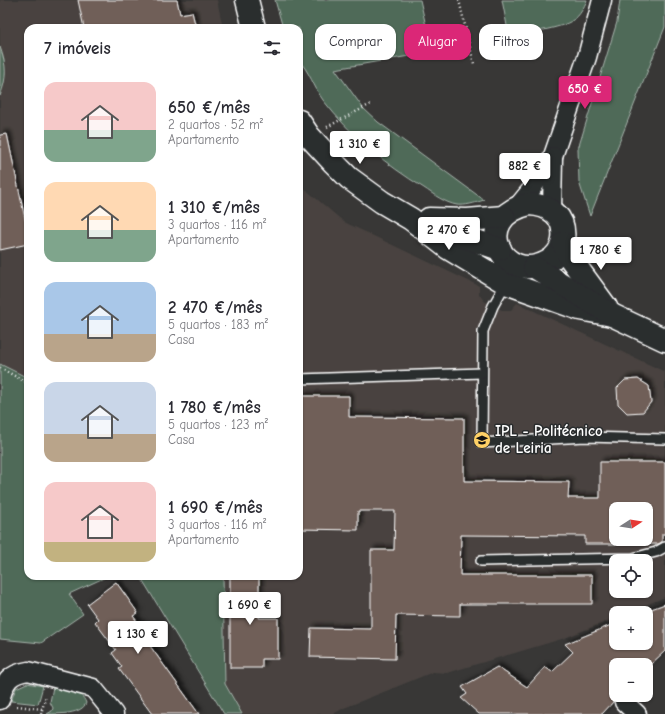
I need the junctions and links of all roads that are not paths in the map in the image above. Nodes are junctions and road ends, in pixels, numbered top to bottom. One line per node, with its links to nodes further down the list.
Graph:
1 (248, 0): 3 (main road)
2 (602, 0): 5 (street)
3 (253, 24)
4 (304, 128): 8 (main road)
5 (553, 156): 6 (street); 7 (street)
6 (552, 210): 7 (main road); 9 (main road)
7 (511, 212): 8 (main road); 10 (main road)
8 (411, 219): 10 (main road); 11 (main road)
9 (562, 244): 11 (main road); 12 (main road)
10 (500, 249): 11 (main road)
11 (515, 272): 12 (main road); 12 (main road); 14 (lane)
12 (612, 315): 13 (main road)
13 (665, 340)
14 (482, 373): 15 (lane); 16 (lane)
15 (303, 379)
16 (665, 438)
17 (665, 547): 18 (lane)
18 (481, 561)
19 (5, 702): 20 (street)
20 (108, 712)

